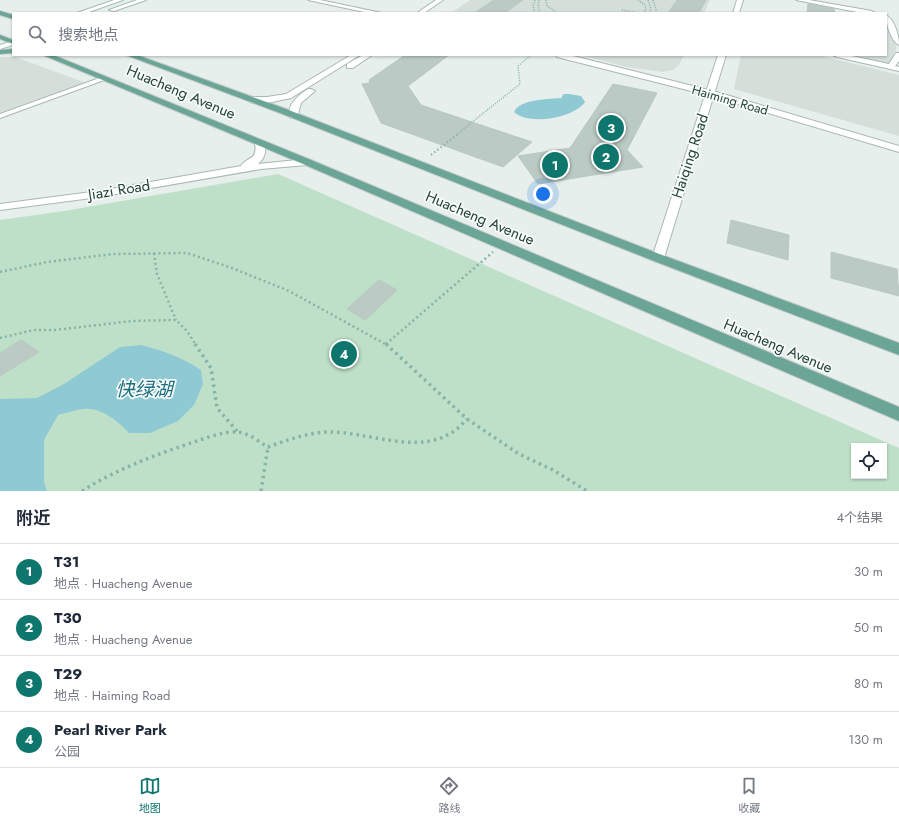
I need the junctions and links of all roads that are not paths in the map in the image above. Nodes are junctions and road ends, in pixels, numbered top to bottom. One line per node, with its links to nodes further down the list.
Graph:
1 (120, 0): 9 (street)
2 (143, 0): 10 (street)
3 (311, 0): 11 (street)
4 (440, 0): 12 (street)
5 (449, 0): 13 (street)
6 (740, 0): 14 (street)
7 (798, 0): 8 (street)
8 (848, 11): 15 (street)
9 (83, 12)
10 (106, 12)
11 (373, 12)
12 (422, 12)
13 (431, 12)
14 (736, 12)
15 (860, 12)
16 (0, 13): 18 (main road)
17 (888, 16): 23 (street)
18 (12, 17)
19 (12, 34): 20 (street)
20 (1, 38): 21 (main road)
21 (12, 42)
22 (12, 42): 24 (street)
23 (899, 43)
24 (0, 47)
25 (12, 51): 26 (main road)
26 (0, 52)
27 (899, 55): 35 (street)
28 (49, 56): 41 (main road, Huacheng Avenue)
29 (133, 56): 38 (main road, Huacheng Avenue)
30 (354, 56): 38 (street)
31 (366, 56): 40 (street)
32 (564, 56): 37 (street, Haiming Road)
33 (722, 56): 37 (street, Haiqing Road)
34 (842, 56): 35 (street)
35 (895, 68)
36 (105, 78): 39 (lane)
37 (710, 93): 42 (street, Haiming Road); 46 (street, Haiqing Road)
38 (252, 100): 40 (main road, Huacheng Avenue)
39 (0, 116)
40 (294, 116): 46 (main road, Huacheng Avenue)
41 (260, 143): 43 (main road, Huacheng Avenue); 44 (street, Jiazi Road)
42 (899, 148)
43 (307, 162): 44 (street, Jiazi Road); 48 (main road, Huacheng Avenue)
44 (238, 170): 45 (street, Jiazi Road)
45 (0, 207)
46 (658, 258): 47 (main road, Huacheng Avenue)
47 (899, 349)
48 (899, 414)

